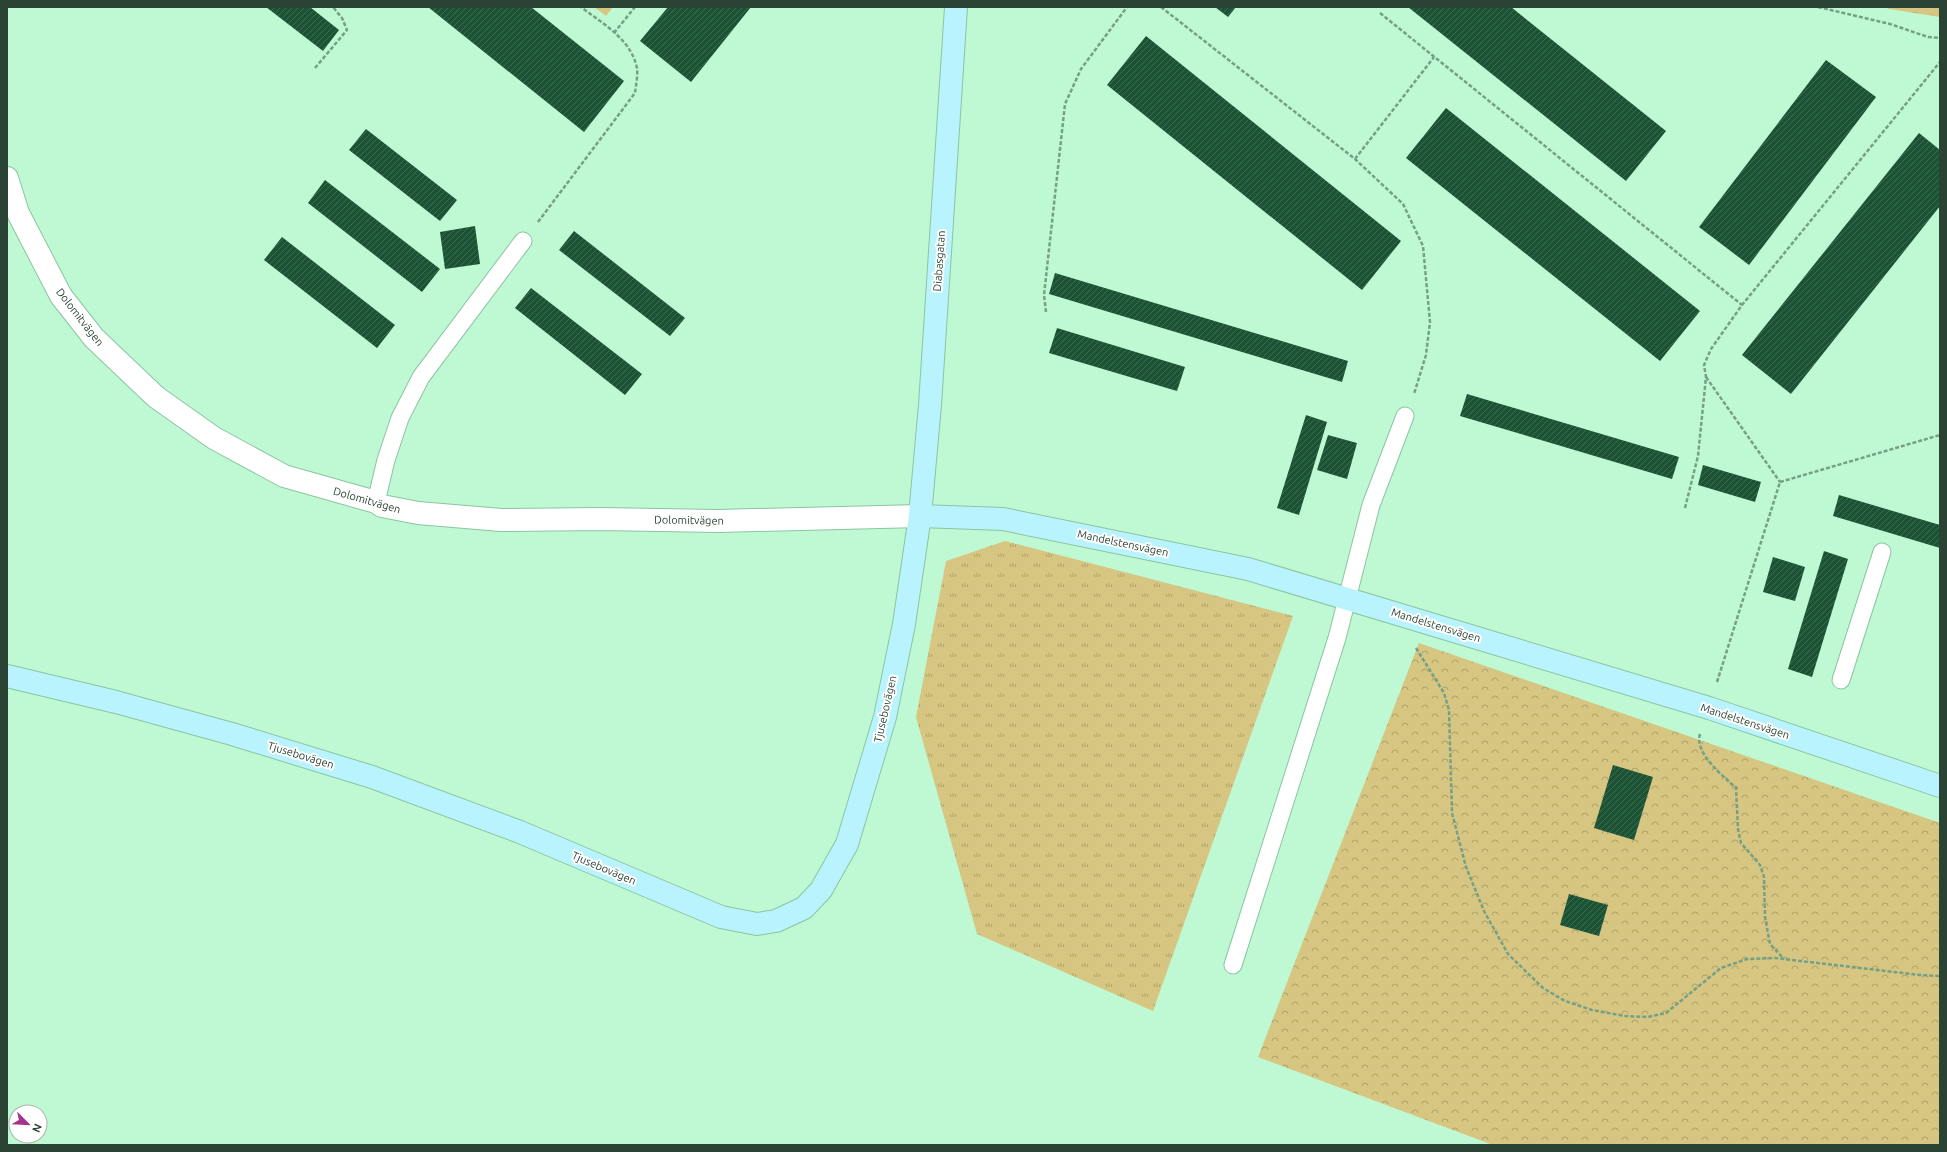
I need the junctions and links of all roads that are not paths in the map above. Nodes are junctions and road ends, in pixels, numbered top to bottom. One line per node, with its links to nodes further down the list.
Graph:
1 (956, 7): 6 (street, Diabasgatan)
2 (7, 178): 5 (street, Dolomitvägen)
3 (524, 241): 5 (lane)
4 (1405, 416): 8 (lane)
5 (376, 502): 6 (street, Dolomitvägen)
6 (920, 516): 8 (street, Mandelstensvägen); 9 (street, Tjusebovägen)
7 (1882, 552): 10 (lane)
8 (1347, 598): 11 (street, Mandelstensvägen); 12 (lane)
9 (7, 676)
10 (1841, 680)
11 (1940, 786)
12 (1233, 965)

